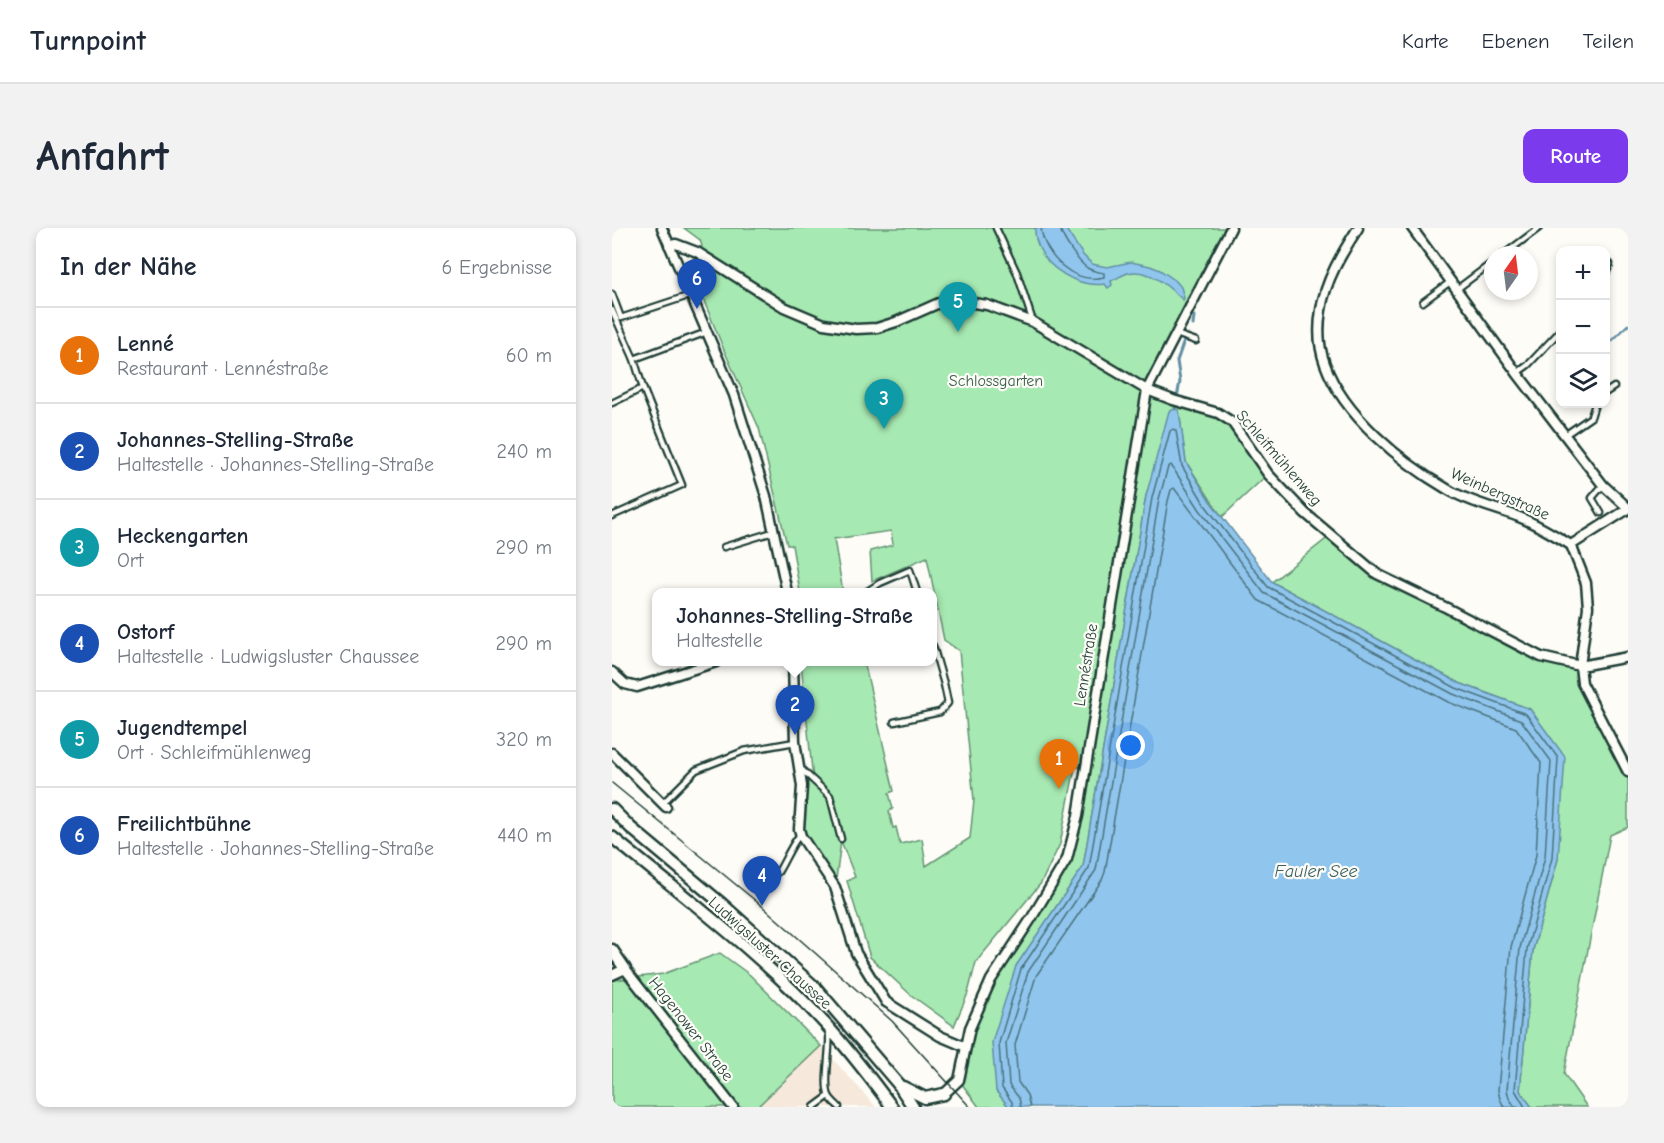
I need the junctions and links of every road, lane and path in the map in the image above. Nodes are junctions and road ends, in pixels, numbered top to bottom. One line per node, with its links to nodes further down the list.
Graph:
1 (662, 228): 7 (street)
2 (996, 228): 16 (lane)
3 (1231, 228): 18 (street, Lennéstraße)
4 (1358, 228): 35 (street, Weinbergstraße)
5 (1412, 228): 10 (street)
6 (1539, 228): 8 (lane)
7 (669, 245): 13 (street); 16 (street, Schleifmühlenweg)
8 (1515, 246)
9 (1484, 269): 11 (lane)
10 (1451, 281): 11 (street); 14 (lane)
11 (1457, 289): 22 (street)
12 (612, 294): 13 (lane)
13 (691, 295): 17 (street)
14 (1423, 302)
15 (612, 310): 21 (lane)
16 (1033, 322): 25 (street, Schleifmühlenweg)
17 (707, 332): 21 (lane); 34 (street)
18 (1179, 335): 20 (lane); 25 (street, Lennéstraße)
19 (1556, 335): 22 (lane)
20 (1194, 340)
21 (634, 359): 24 (lane)
22 (1517, 373): 29 (street)
23 (1614, 387): 26 (lane)
24 (643, 388): 27 (lane); 33 (lane)
25 (1147, 390): 44 (street, Schleifmühlenweg); 62 (street, Lennéstraße)
26 (1610, 390)
27 (612, 403)
28 (1594, 408): 29 (lane)
29 (1565, 435): 30 (street)
30 (1603, 485): 31 (street); 32 (lane)
31 (1628, 508): 35 (street)
32 (1601, 513)
33 (612, 516)
34 (775, 532): 36 (lane); 37 (street)
35 (1571, 545): 44 (street)
36 (724, 547)
37 (786, 588)
38 (872, 588): 39 (lane)
39 (916, 588)
40 (1628, 657): 44 (street)
41 (937, 660): 46 (lane)
42 (692, 666): 45 (street)
43 (793, 666): 47 (street)
44 (1580, 666): 50 (street)
45 (612, 672)
46 (894, 722)
47 (795, 742): 49 (street); 51 (lane)
48 (612, 753): 51 (street)
49 (801, 768): 54 (street); 55 (lane)
50 (1628, 772)
51 (664, 805)
52 (612, 809): 53 (street, Ludwigsluster Chaussee)
53 (631, 828): 56 (street); 63 (street, Ludwigsluster Chaussee)
54 (801, 834): 57 (lane); 62 (street)
55 (841, 839)
56 (614, 842): 61 (street, Ludwigsluster Chaussee)
57 (778, 872)
58 (612, 950): 59 (street)
59 (625, 969): 60 (street); 66 (street, Hagenower Straße)
60 (612, 975)
61 (828, 1027): 65 (lane); 69 (street, Ludwigsluster Chaussee)
62 (966, 1047): 64 (street, Lennéstraße)
63 (898, 1084): 64 (street); 70 (street, Ludwigsluster Chaussee)
64 (944, 1094): 71 (street)
65 (829, 1096): 67 (lane); 68 (lane)
66 (733, 1107)
67 (814, 1107)
68 (839, 1107)
69 (892, 1107)
70 (913, 1107)
71 (940, 1107)

